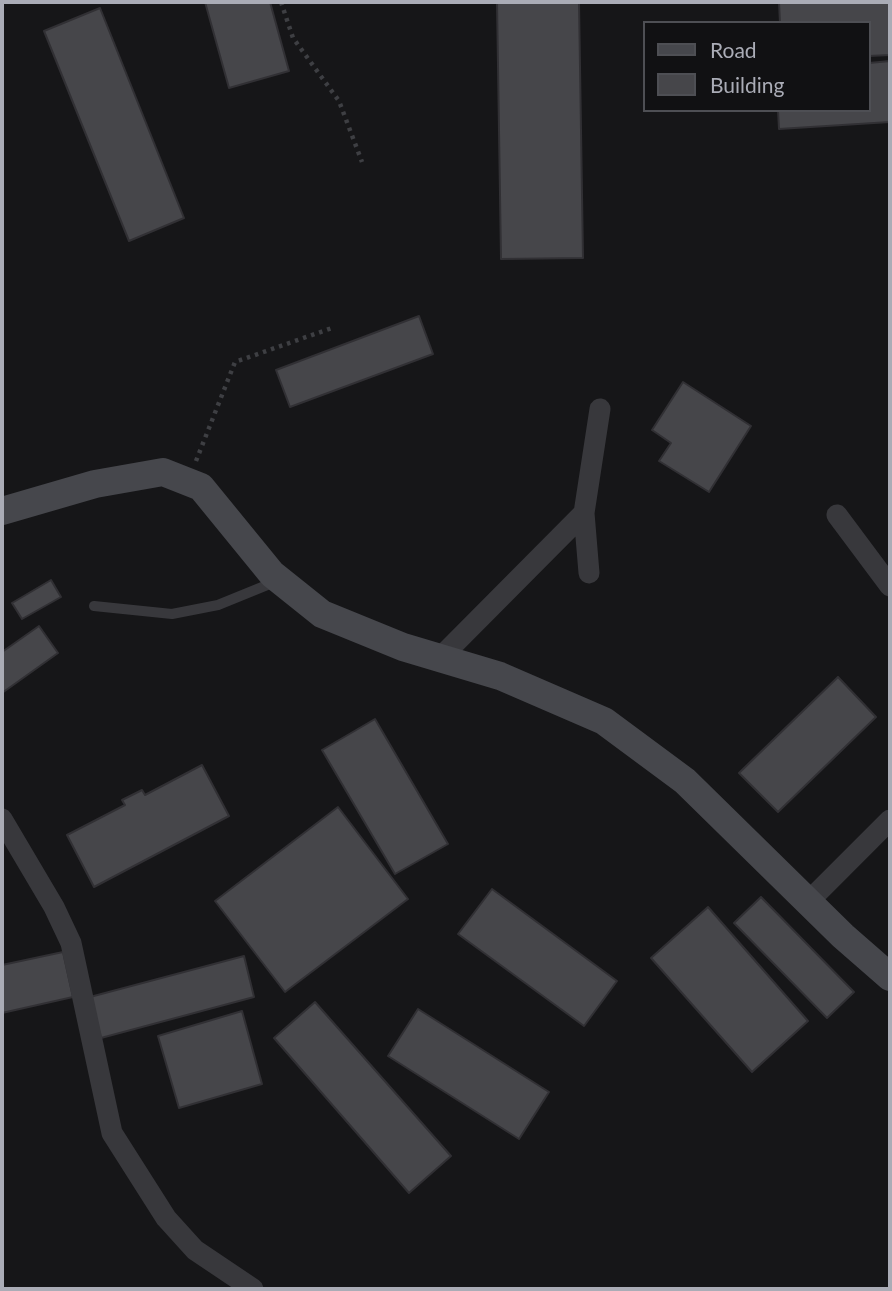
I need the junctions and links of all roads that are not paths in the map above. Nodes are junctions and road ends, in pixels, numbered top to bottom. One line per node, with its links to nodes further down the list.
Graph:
1 (600, 409): 3 (street)
2 (2, 511): 6 (street)
3 (584, 513): 5 (street); 9 (street)
4 (837, 515): 7 (street)
5 (589, 573)
6 (279, 580): 8 (lane); 9 (street)
7 (890, 586)
8 (94, 606)
9 (440, 658): 12 (street)
10 (2, 819): 14 (street)
11 (890, 820): 12 (street)
12 (808, 902): 13 (street)
13 (890, 977)
14 (253, 1289)

